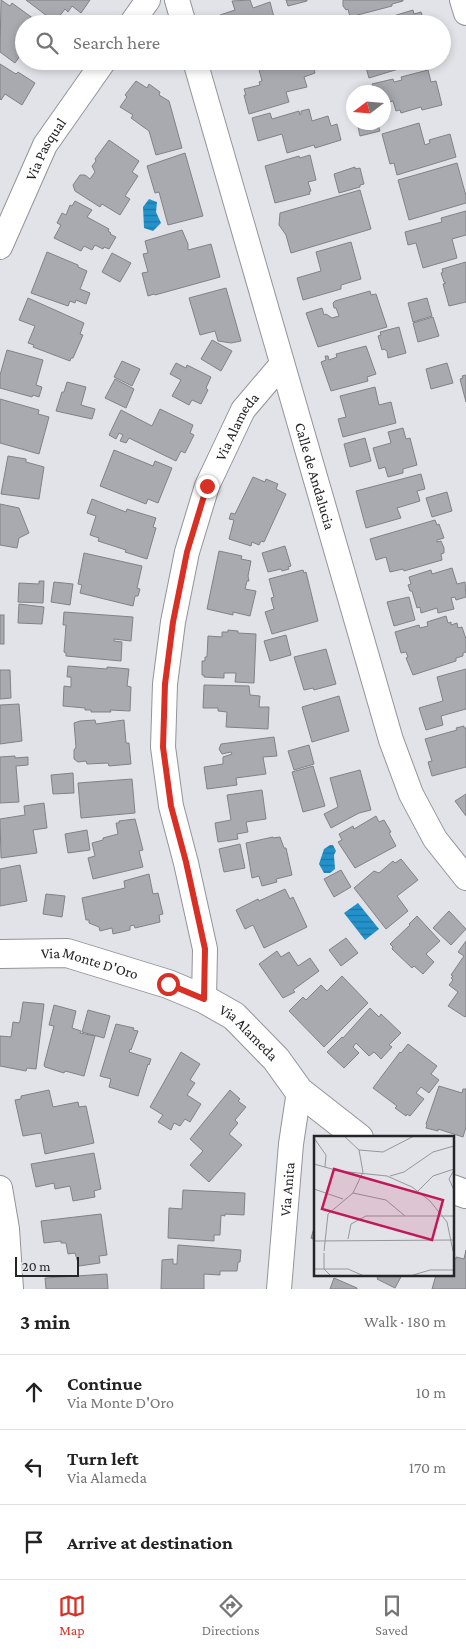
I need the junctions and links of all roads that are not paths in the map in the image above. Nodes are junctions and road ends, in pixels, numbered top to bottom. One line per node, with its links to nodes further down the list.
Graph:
1 (148, 0): 5 (street)
2 (177, 0): 6 (street)
3 (462, 0): 4 (street)
4 (466, 13)
5 (137, 15)
6 (181, 15)
7 (98, 70): 9 (street, Via Pasqual)
8 (198, 70): 10 (street, Calle de Andalucia)
9 (0, 246)
10 (282, 364): 11 (street, Calle de Andalucia); 13 (street, Via Alameda)
11 (466, 878)
12 (0, 954): 13 (street, Via Monte D'Oro)
13 (204, 999): 14 (street, Via Alameda)
14 (300, 1091): 15 (street, Via Alameda); 20 (street, Via Anita)
15 (356, 1136)
16 (0, 1188): 19 (street)
17 (454, 1190): 18 (street)
18 (466, 1194)
19 (11, 1289)
20 (279, 1289)

